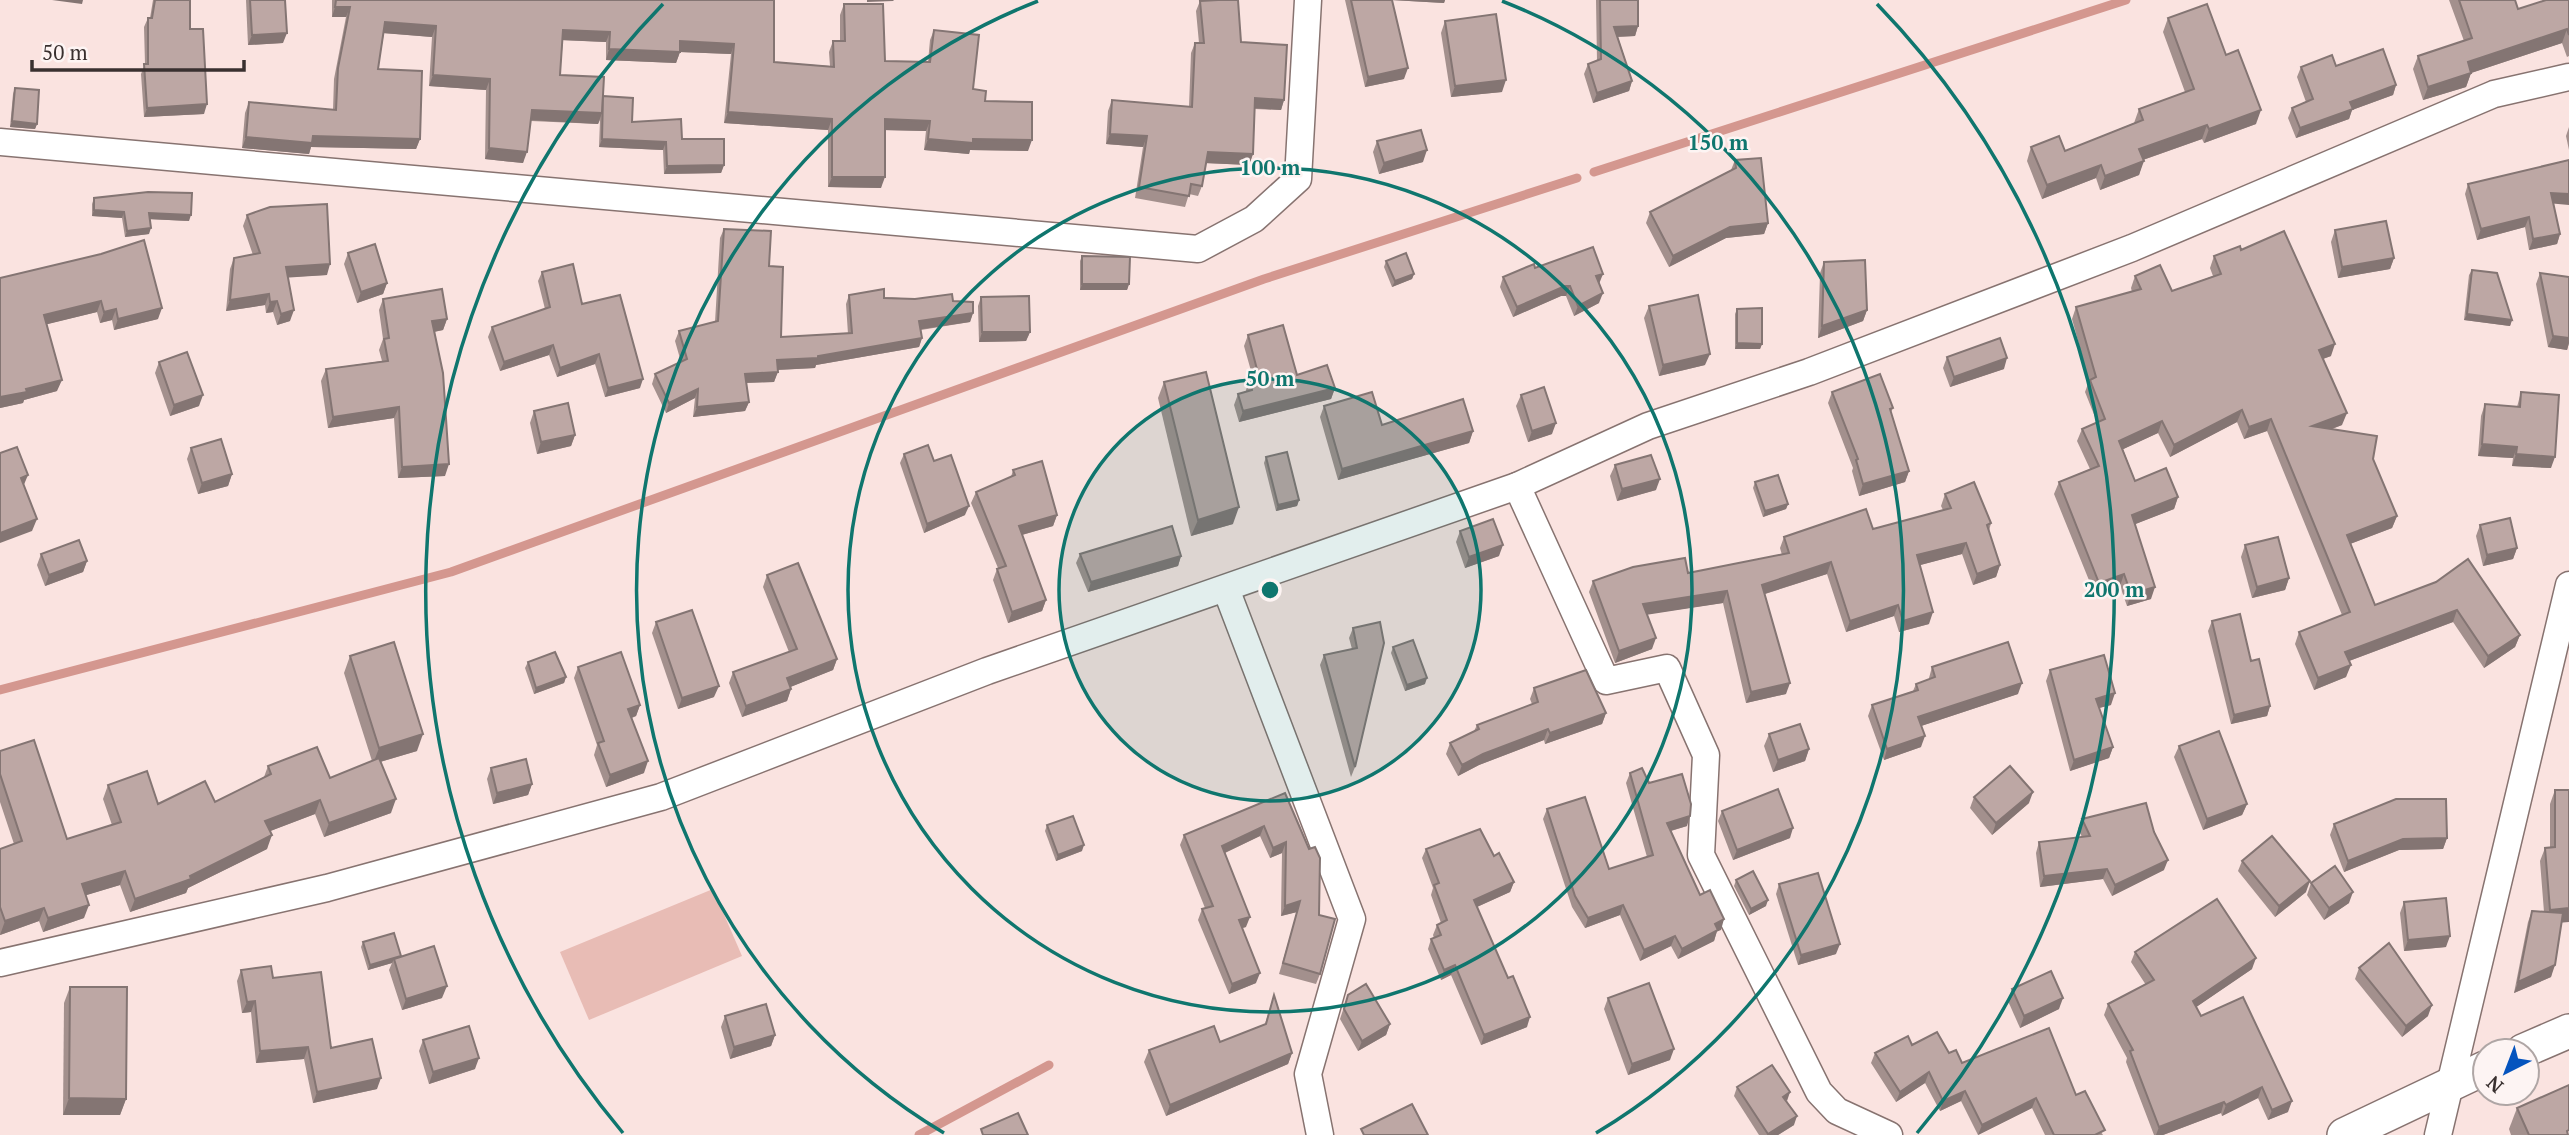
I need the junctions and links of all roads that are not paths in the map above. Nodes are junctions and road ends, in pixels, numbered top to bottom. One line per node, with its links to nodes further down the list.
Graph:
1 (1308, 0): 3 (street)
2 (2569, 77): 4 (street)
3 (0, 142)
4 (1517, 486): 6 (street); 13 (street)
5 (2569, 585): 11 (street)
6 (1226, 589): 7 (street); 12 (street)
7 (0, 963)
8 (2569, 1031): 9 (street)
9 (2541, 1043)
10 (2471, 1074): 11 (street)
11 (2453, 1082): 14 (street); 15 (street)
12 (1320, 1135)
13 (1889, 1135)
14 (2344, 1135)
15 (2438, 1135)

